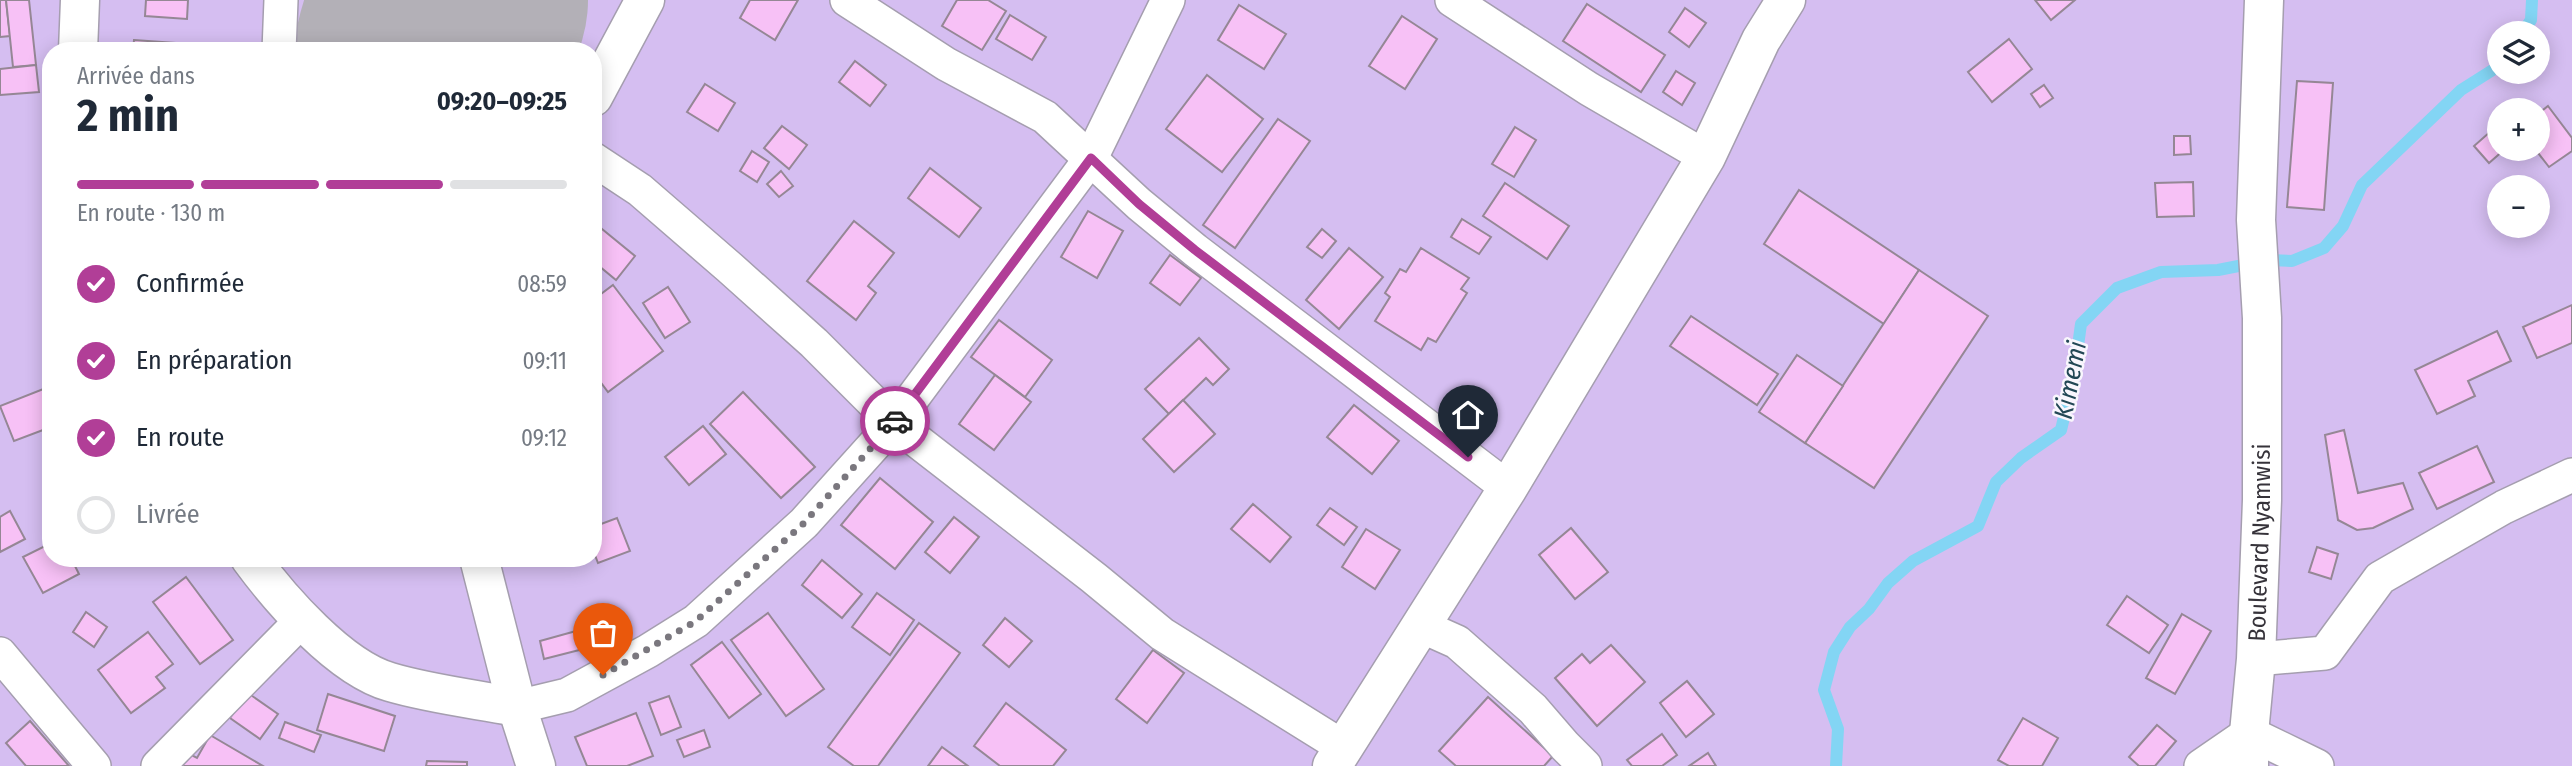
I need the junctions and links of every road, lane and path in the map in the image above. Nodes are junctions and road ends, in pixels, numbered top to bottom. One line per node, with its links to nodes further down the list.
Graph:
1 (80, 0): 9 (street)
2 (281, 0): 10 (street)
3 (645, 0): 11 (street)
4 (847, 0): 13 (street)
5 (1168, 0): 13 (street)
6 (1452, 0): 12 (street)
7 (1786, 0): 12 (street)
8 (2264, 0): 23 (street, Boulevard Nyamwisi)
9 (78, 42)
10 (279, 42)
11 (602, 80)
12 (1706, 156): 17 (street)
13 (1091, 158): 15 (street); 17 (street)
14 (602, 165): 15 (street)
15 (894, 423): 24 (street); 26 (street)
16 (2572, 475): 23 (street)
17 (1508, 488): 21 (street)
18 (258, 567): 20 (street)
19 (481, 567): 24 (street)
20 (302, 620): 24 (street); 28 (street)
21 (1419, 625): 26 (street); 30 (street)
22 (0, 654): 27 (street)
23 (2256, 659): 25 (street, Boulevard Nyamwisi)
24 (517, 707): 29 (street)
25 (2249, 749): 31 (street); 32 (street)
26 (1337, 756)
27 (94, 766)
28 (158, 766)
29 (536, 766)
30 (1585, 766)
31 (2200, 766)
32 (2317, 766)

